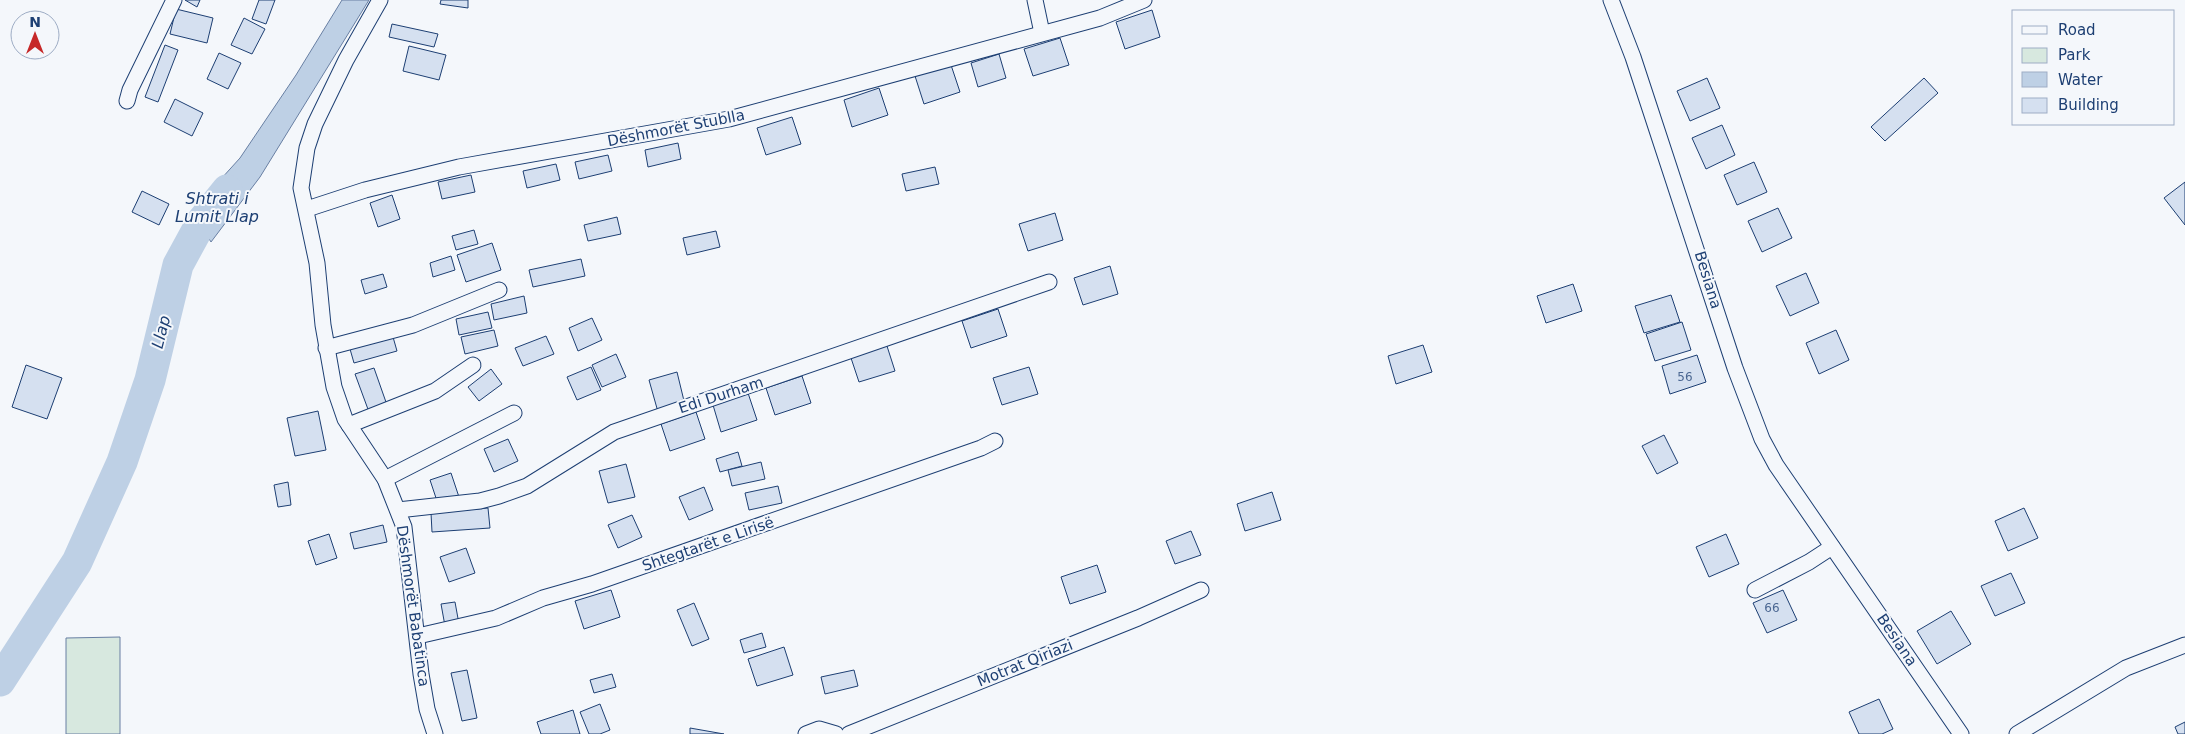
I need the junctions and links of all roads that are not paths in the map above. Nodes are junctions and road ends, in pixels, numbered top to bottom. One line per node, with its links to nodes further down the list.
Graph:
1 (174, 0): 7 (street)
2 (380, 0): 8 (street, Dëshmorët Babatinca)
3 (1035, 0): 6 (street)
4 (1144, 0): 6 (street, Dëshmorët Stublla)
5 (1611, 0): 18 (street, Besiana)
6 (1042, 33): 8 (street, Dëshmorët Stublla)
7 (127, 102)
8 (307, 209): 11 (street, Dëshmorët Babatinca)
9 (1049, 282): 17 (street, Edi Durham)
10 (499, 290): 11 (street)
11 (326, 348): 14 (street, Dëshmorët Babatinca)
12 (473, 365): 14 (street)
13 (514, 413): 16 (street)
14 (349, 425): 16 (street, Dëshmorët Babatinca)
15 (995, 441): 21 (street, Shtegtarët e Lirisë)
16 (385, 479): 17 (street, Dëshmorët Babatinca)
17 (398, 510): 21 (street, Dëshmorët Babatinca)
18 (1832, 547): 20 (street); 27 (street, Besiana)
19 (1201, 590): 26 (street, Motrat Qiriazi)
20 (1755, 590)
21 (418, 636): 23 (street, Dëshmorët Babatinca)
22 (2185, 645): 28 (street)
23 (435, 734)
24 (806, 734): 25 (street)
25 (836, 734)
26 (849, 734)
27 (1961, 734)
28 (2017, 734)

